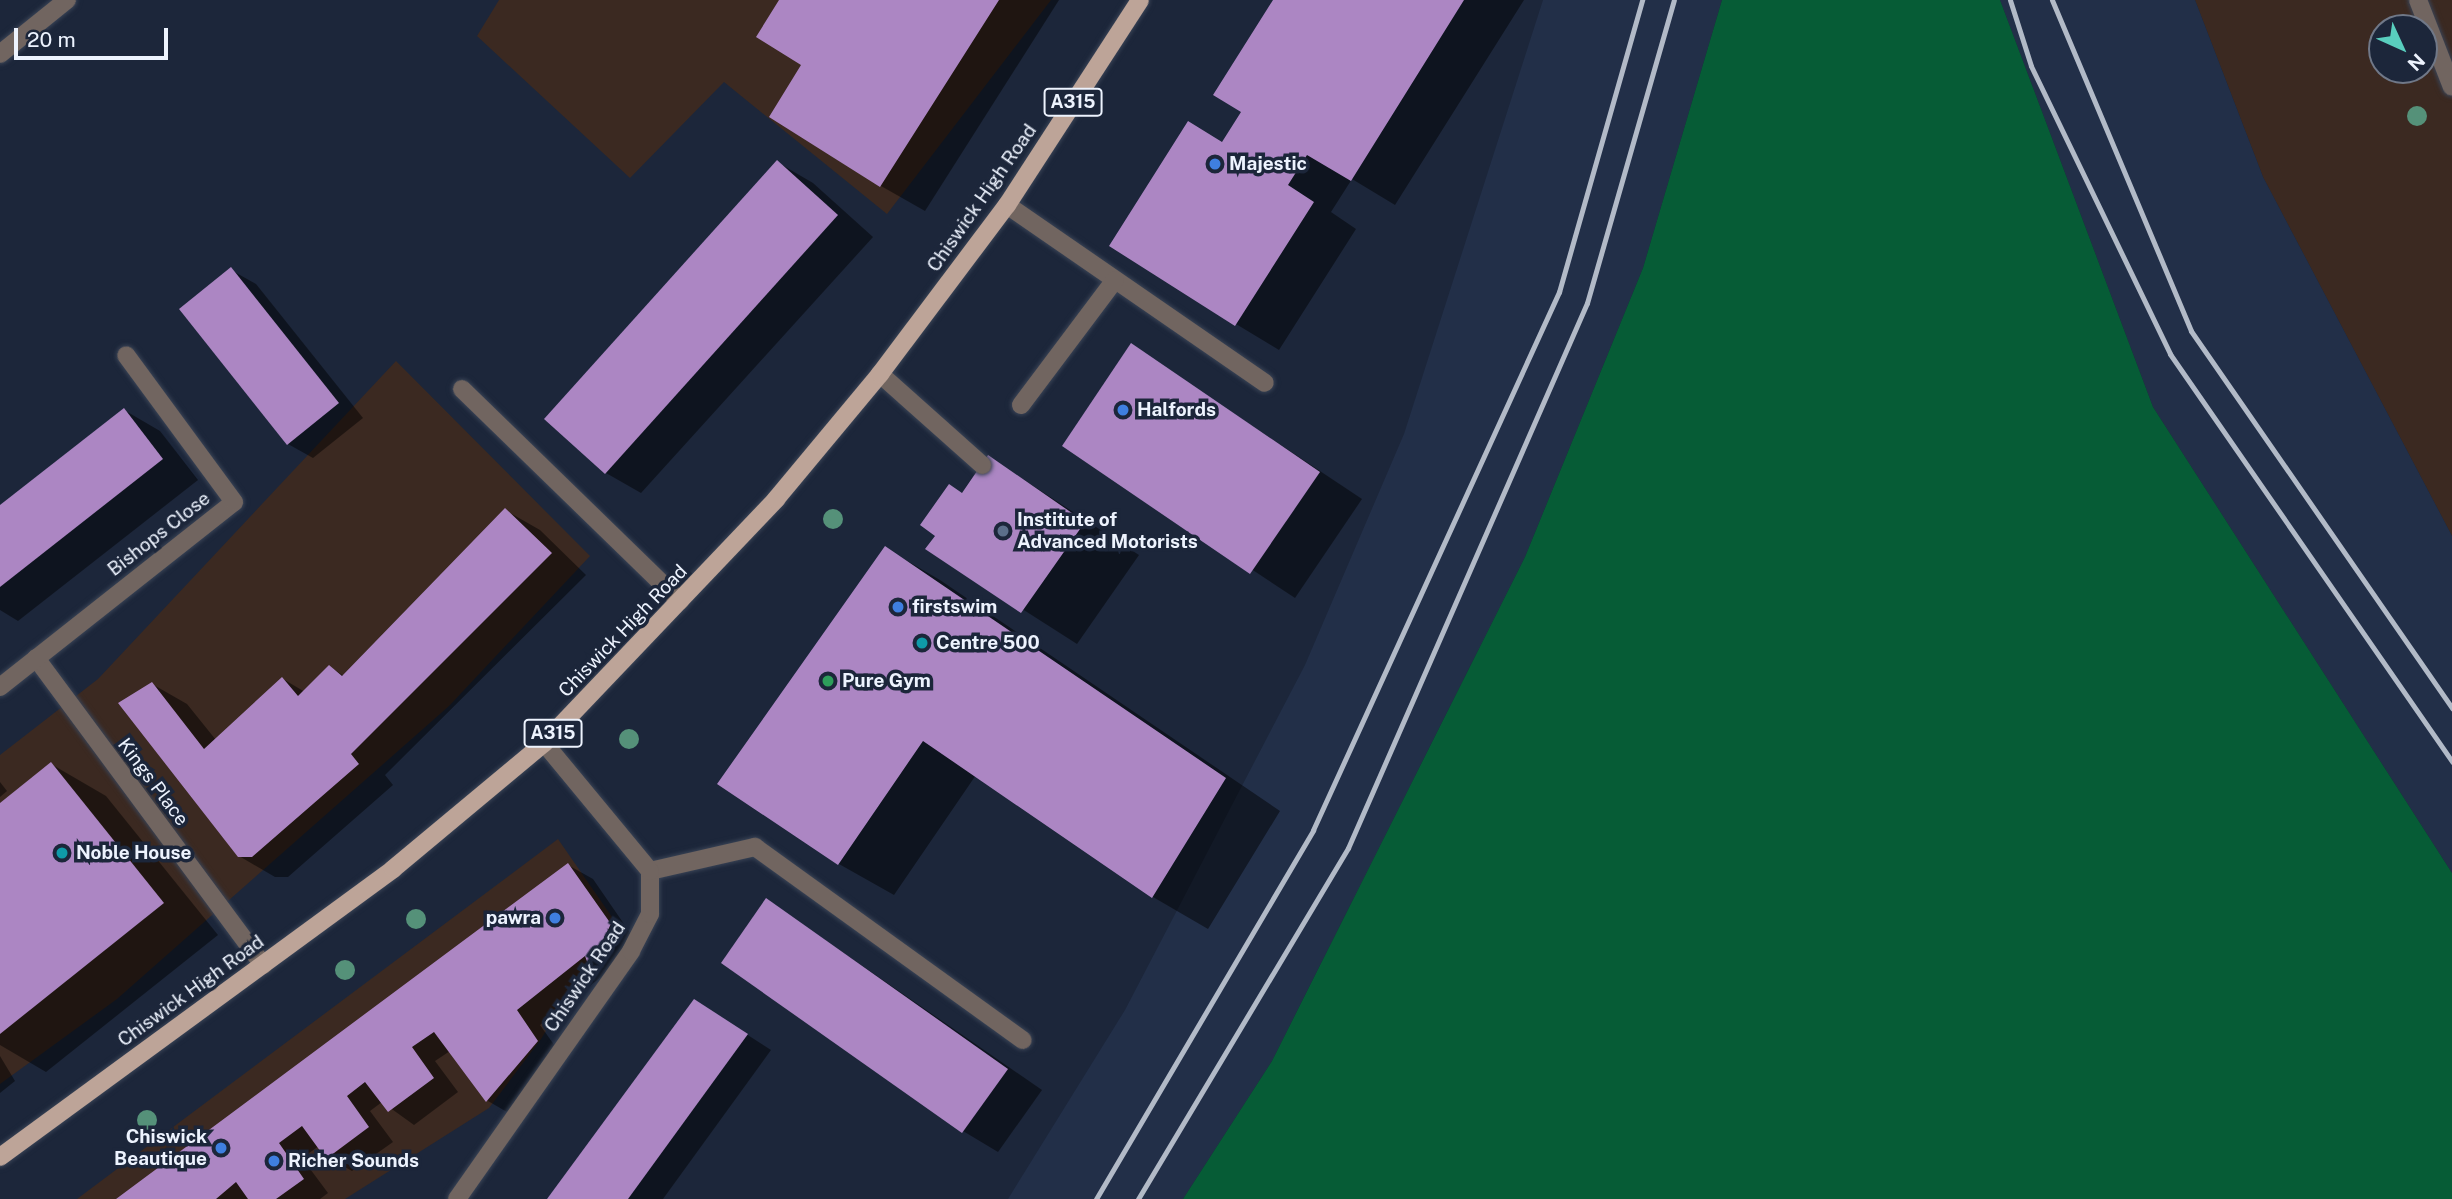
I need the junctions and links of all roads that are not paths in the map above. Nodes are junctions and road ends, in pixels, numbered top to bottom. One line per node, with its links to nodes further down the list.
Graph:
1 (67, 0): 4 (street)
2 (1140, 0): 6 (main road, Chiswick High Road / A315)
3 (2418, 0): 5 (street)
4 (0, 54)
5 (2452, 88)
6 (1007, 205): 7 (street); 9 (main road, Chiswick High Road / A315)
7 (1115, 280): 10 (street); 12 (street)
8 (126, 355): 15 (street, Bishops Close)
9 (880, 374): 13 (street); 14 (main road, Chiswick High Road / A315)
10 (1265, 383)
11 (462, 389): 14 (street)
12 (1021, 405)
13 (982, 465)
14 (680, 601): 17 (main road, Chiswick High Road / A315)
15 (36, 658): 16 (street, Bishops Close); 19 (street, Kings Place)
16 (0, 687)
17 (544, 743): 18 (street); 19 (main road, Chiswick High Road / A315)
18 (650, 871): 20 (street); 22 (street, Chiswick Road)
19 (263, 965): 21 (main road, Chiswick High Road / A315)
20 (1023, 1040)
21 (0, 1157)
22 (457, 1199)

